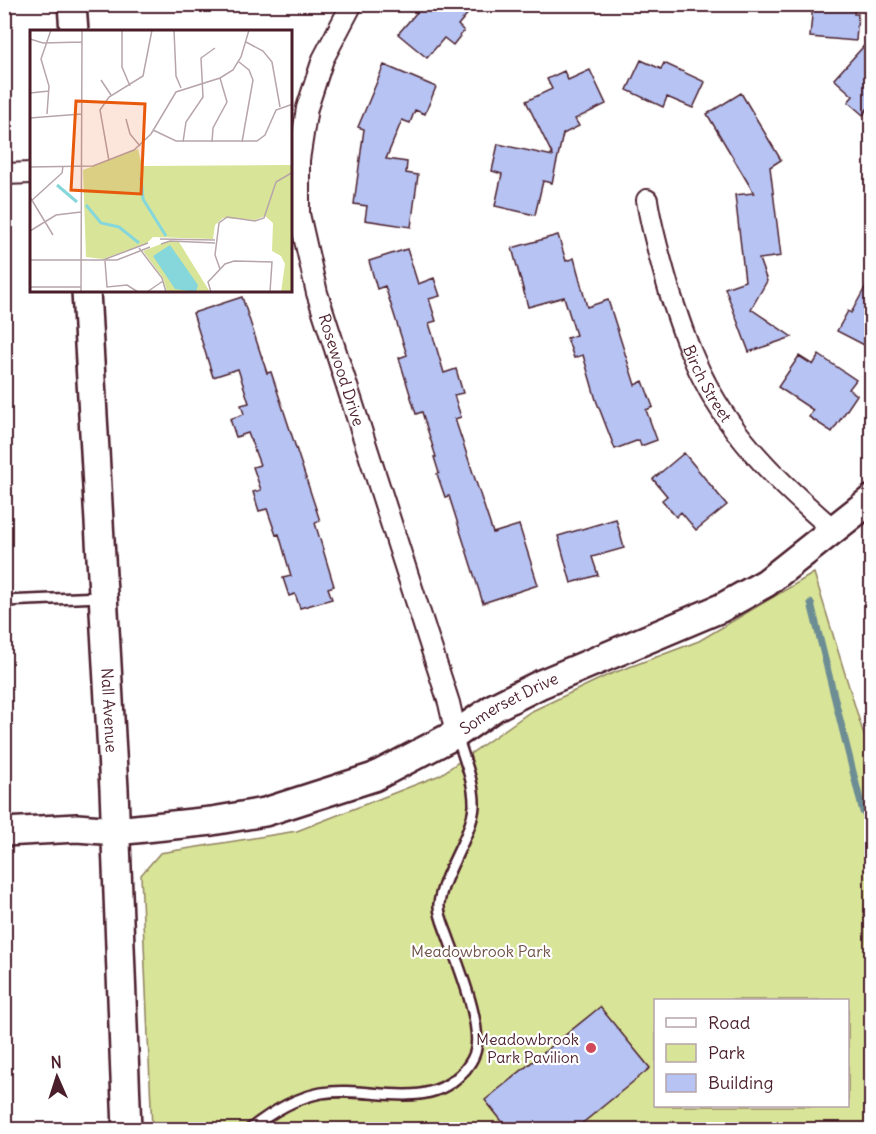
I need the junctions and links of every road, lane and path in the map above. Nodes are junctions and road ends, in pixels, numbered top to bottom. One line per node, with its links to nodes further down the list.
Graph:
1 (72, 4): 3 (street)
2 (352, 4): 12 (street, Rosewood Drive)
3 (74, 30)
4 (30, 173): 5 (street)
5 (4, 174)
6 (647, 200): 9 (street, Birch Street)
7 (86, 292): 10 (street, Nall Avenue)
8 (872, 499): 9 (street, Somerset Drive)
9 (834, 530): 12 (street, Somerset Drive)
10 (101, 597): 11 (lane); 13 (street, Nall Avenue)
11 (4, 601)
12 (456, 734): 13 (street, Somerset Drive); 16 (lane)
13 (116, 831): 14 (street, Somerset Drive); 15 (street, Nall Avenue)
14 (4, 832)
15 (127, 1130)
16 (249, 1130)

